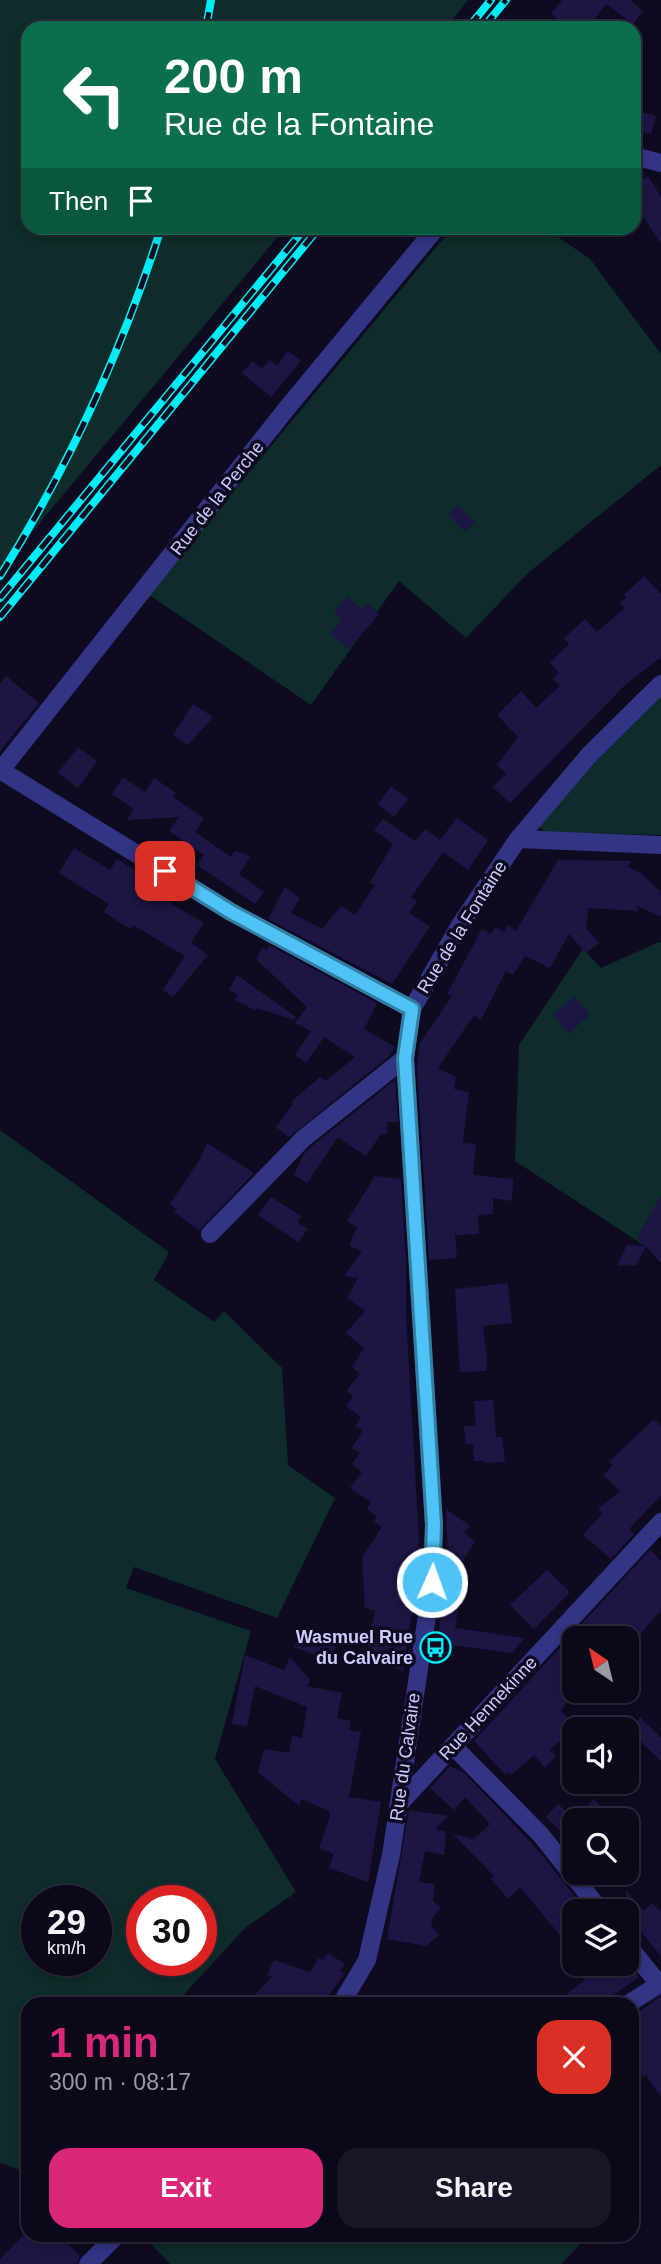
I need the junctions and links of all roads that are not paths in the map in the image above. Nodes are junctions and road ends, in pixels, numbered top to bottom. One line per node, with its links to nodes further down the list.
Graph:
1 (641, 158): 2 (street)
2 (661, 163)
3 (430, 235): 5 (street, Rue de la Perche)
4 (661, 684): 6 (street, Rue de la Fontaine)
5 (5, 773): 8 (street, Rue de la Fontaine)
6 (518, 839): 7 (street); 8 (street, Rue de la Fontaine)
7 (661, 845)
8 (412, 1009): 9 (street, Rue du Calvaire)
9 (405, 1058): 10 (street); 13 (street, Rue du Calvaire)
10 (211, 1234)
11 (661, 1522): 12 (street, Rue Hennekinne)
12 (453, 1746): 13 (street, Rue Hennekinne); 14 (street)
13 (400, 1803): 17 (street, Rue du Calvaire)
14 (592, 1899)
15 (639, 1958): 16 (street)
16 (660, 1983): 18 (street)
17 (345, 1997)
18 (639, 1997)
19 (110, 2242): 20 (street)
20 (88, 2264)

